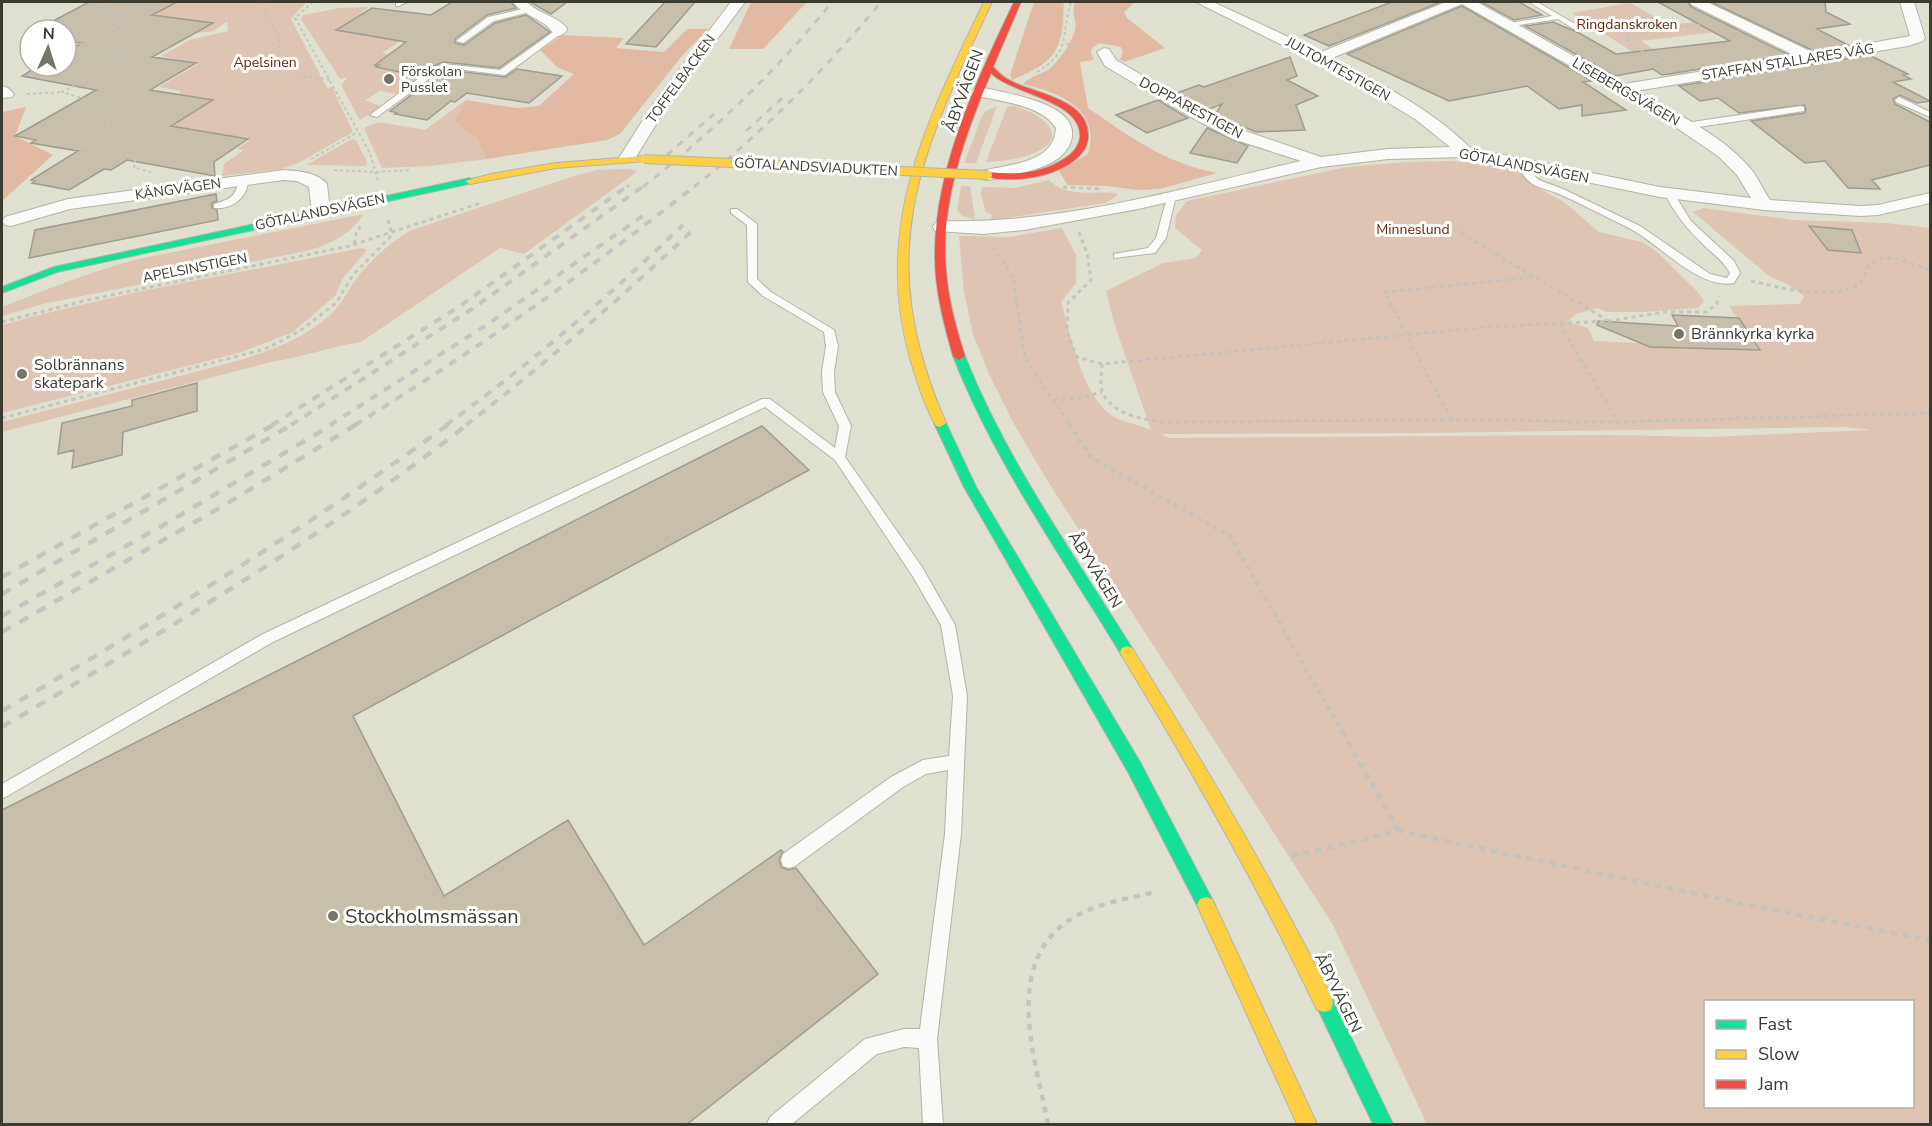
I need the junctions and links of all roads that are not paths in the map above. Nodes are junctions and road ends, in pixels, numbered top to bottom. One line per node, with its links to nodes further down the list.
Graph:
1 (738, 2): 31 (street, TOFFELBACKEN)
2 (988, 2): 16 (street, ÅBYVÄGEN)
3 (1017, 2): 20 (street, ÅBYVÄGEN)
4 (1203, 2): 18 (street, JULTOMTESTIGEN)
5 (1456, 2): 18 (street)
6 (1468, 2): 12 (street, LISEBERGSVÄGEN)
7 (1533, 2): 11 (lane)
8 (1697, 2): 19 (street)
9 (1907, 2): 19 (street, STAFFAN STALLARES VÄG)
10 (524, 6): 14 (street); 15 (lane)
11 (1558, 16): 12 (lane); 13 (lane)
12 (1510, 25): 21 (street, LISEBERGSVÄGEN)
13 (1580, 29)
14 (559, 32): 27 (lane)
15 (460, 41)
16 (965, 52): 23 (street); 26 (street, ÅBYVÄGEN)
17 (1104, 52): 33 (street, DOPPARESTIGEN)
18 (1322, 57): 30 (street, JULTOMTESTIGEN)
19 (1812, 58): 21 (street, STAFFAN STALLARES VÄG)
20 (990, 68): 22 (street, GÖTALANDSVIADUKTEN); 23 (street, ÅBYVÄGEN)
21 (1620, 89): 29 (street, LISEBERGSVÄGEN)
22 (1039, 95): 23 (street); 35 (street, GÖTALANDSVIADUKTEN)
23 (967, 96): 26 (street); 35 (street, GÖTALANDSVIADUKTEN); 46 (street, ÅBYVÄGEN)
24 (1899, 100): 28 (lane)
25 (1801, 109): 29 (lane)
26 (939, 111): 40 (street, ÅBYVÄGEN)
27 (374, 115)
28 (1930, 115)
29 (1685, 126): 41 (street, LISEBERGSVÄGEN)
30 (1464, 152): 33 (street, GÖTALANDSVÄGEN); 34 (street, GÖTALANDSVÄGEN)
31 (627, 159): 32 (street, GÖTALANDSVÄGEN); 44 (street, GÖTALANDSVÄGEN)
32 (644, 159): 35 (street, GÖTALANDSVIADUKTEN, bridge)
33 (1321, 162): 38 (street, GÖTALANDSVÄGEN)
34 (1524, 164): 37 (street, GÖTALANDSVÄGEN); 37 (lane)
35 (988, 175)
36 (243, 180): 42 (lane); 44 (street, KÄNGVÄGEN); 45 (street, KÄNGVÄGEN)
37 (1670, 194): 41 (street, GÖTALANDSVÄGEN)
38 (1171, 196): 46 (street, GÖTALANDSVÄGEN); 47 (lane)
39 (1930, 198): 41 (street, GÖTALANDSVÄGEN)
40 (910, 200): 46 (street); 56 (street, ÅBYVÄGEN)
41 (1764, 205)
42 (217, 206)
43 (734, 211): 49 (lane)
44 (321, 212): 48 (street, GÖTALANDSVÄGEN)
45 (11, 221)
46 (932, 224): 57 (street, ÅBYVÄGEN)
47 (1118, 256)
48 (2, 290)
49 (839, 458): 50 (lane); 51 (lane)
50 (958, 762): 52 (lane); 53 (lane)
51 (2, 792)
52 (789, 860)
53 (928, 1039): 54 (lane); 55 (lane)
54 (777, 1125)
55 (933, 1125)
56 (1307, 1125)
57 (1383, 1125)

